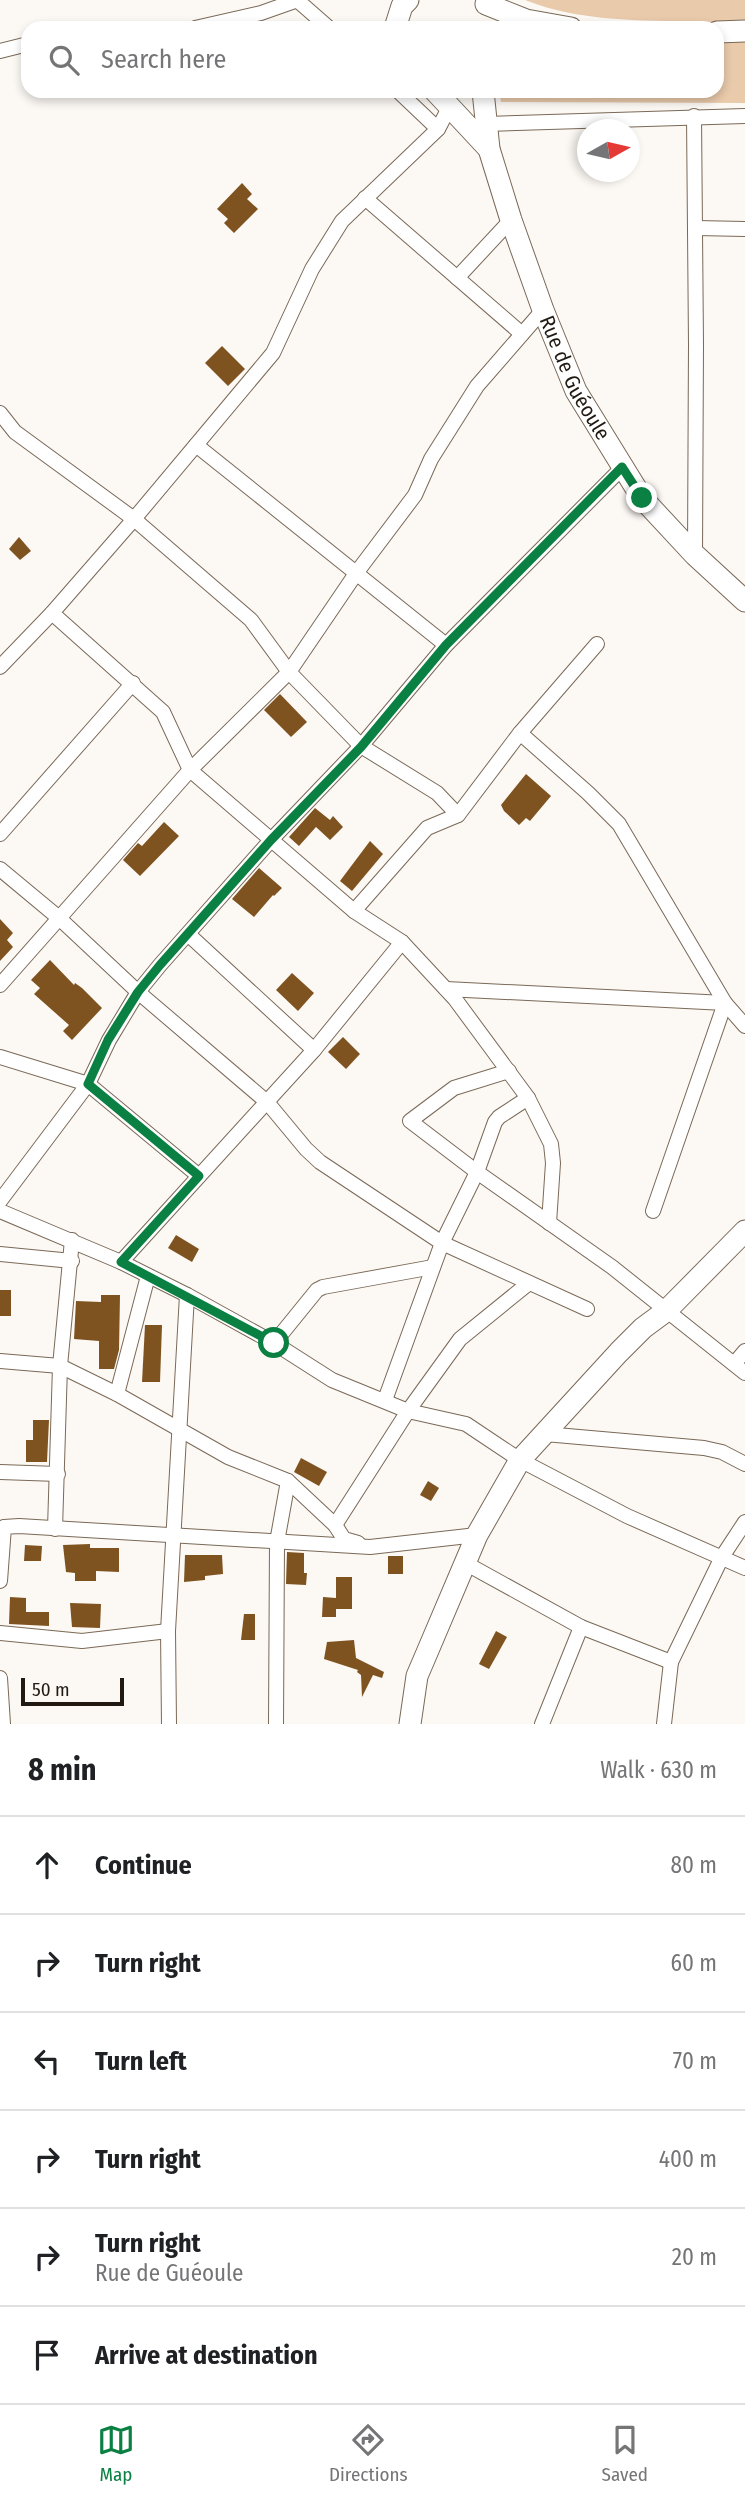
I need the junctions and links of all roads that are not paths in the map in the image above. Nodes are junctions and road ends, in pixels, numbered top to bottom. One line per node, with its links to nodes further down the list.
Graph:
1 (298, 0): 4 (street); 6 (street)
2 (408, 0): 7 (street)
3 (484, 2): 8 (street); 9 (street)
4 (261, 6): 5 (street)
5 (216, 21)
6 (321, 21)
7 (397, 21)
8 (493, 21)
9 (532, 21)
10 (745, 31): 11 (street)
11 (724, 32)
12 (745, 42): 13 (street)
13 (724, 43)
14 (21, 46): 15 (street)
15 (0, 51)
16 (405, 98): 22 (street)
17 (442, 98): 22 (street); 23 (street, Rue de Guéoule)
18 (484, 98): 21 (street, Rue de Guéoule)
19 (694, 116): 20 (street); 21 (street); 26 (street)
20 (745, 116)
21 (486, 124): 23 (street, Rue de Guéoule)
22 (438, 129): 24 (street)
23 (489, 149): 25 (street, Rue de Guéoule)
24 (365, 198): 28 (street); 32 (street)
25 (511, 220): 28 (street); 29 (street, Rue de Guéoule)
26 (696, 228): 27 (street); 35 (street)
27 (745, 229)
28 (457, 278): 30 (street)
29 (543, 310): 30 (street); 33 (street, Rue de Guéoule)
30 (522, 334): 36 (street)
31 (0, 413): 34 (street)
32 (196, 445): 34 (street); 36 (street)
33 (622, 467): 35 (street, Rue de Guéoule); 40 (street)
34 (135, 519): 38 (street); 42 (street)
35 (695, 555): 37 (street, Rue de Guéoule)
36 (356, 572): 40 (street); 42 (street)
37 (745, 601)
38 (52, 613): 41 (street); 43 (street)
39 (597, 644): 44 (street)
40 (446, 645): 45 (street)
41 (0, 667)
42 (289, 673): 45 (street); 46 (street)
43 (133, 683): 46 (street); 48 (street)
44 (520, 733): 47 (street); 58 (street)
45 (361, 747): 47 (street); 49 (street)
46 (190, 770): 49 (street); 52 (street)
47 (458, 815): 51 (street)
48 (0, 834)
49 (271, 840): 51 (street); 53 (street)
50 (0, 869): 52 (street)
51 (354, 911): 54 (street)
52 (59, 918): 55 (street); 57 (street)
53 (189, 935): 57 (street); 60 (street)
54 (402, 942): 56 (street); 60 (street)
55 (0, 985)
56 (446, 989): 58 (street); 62 (street)
57 (138, 992): 63 (street); 65 (street)
58 (725, 1003): 59 (street); 70 (street)
59 (745, 1026)
60 (314, 1049): 65 (street)
61 (0, 1057): 63 (street)
62 (509, 1071): 64 (street); 66 (street)
63 (88, 1084): 67 (street); 68 (street)
64 (528, 1098): 66 (street); 71 (street)
65 (267, 1102): 67 (street); 74 (street)
66 (477, 1172): 71 (street); 74 (street)
67 (199, 1176): 77 (street)
68 (0, 1201)
69 (0, 1211): 73 (street)
70 (653, 1211)
71 (549, 1223): 83 (street)
72 (745, 1231): 83 (street)
73 (72, 1240): 76 (street); 77 (street)
74 (442, 1243): 78 (street); 80 (street)
75 (0, 1254): 76 (street)
76 (72, 1261): 87 (street)
77 (121, 1262): 79 (street)
78 (433, 1267): 84 (street); 90 (street)
79 (148, 1276): 81 (street); 89 (street)
80 (529, 1283): 82 (street); 91 (street)
81 (187, 1295): 84 (street); 92 (street)
82 (587, 1309)
83 (666, 1311): 88 (street); 93 (street)
84 (274, 1343): 90 (street)
85 (745, 1351): 88 (street)
86 (0, 1361): 87 (street)
87 (60, 1366): 89 (street); 97 (street)
88 (739, 1368)
89 (117, 1394): 92 (street)
90 (385, 1400): 91 (street)
91 (408, 1411): 94 (street); 100 (street)
92 (180, 1430): 98 (street); 103 (street)
93 (545, 1434): 94 (street); 95 (street)
94 (520, 1460): 102 (street); 106 (street)
95 (745, 1464)
96 (0, 1472): 97 (street)
97 (58, 1474): 101 (street)
98 (288, 1481): 100 (street); 104 (street)
99 (745, 1522): 106 (street)
100 (335, 1525): 105 (street)
101 (55, 1529): 103 (street); 109 (street)
102 (477, 1535): 105 (street); 107 (street)
103 (174, 1536): 104 (street); 111 (street)
104 (277, 1542): 105 (street); 117 (street)
105 (369, 1547)
106 (722, 1558): 108 (street); 113 (street)
107 (465, 1563): 110 (street); 118 (street)
108 (745, 1568)
109 (0, 1581)
110 (581, 1627): 113 (street); 119 (street)
111 (168, 1631): 112 (street); 116 (street)
112 (0, 1633)
113 (671, 1662): 120 (street)
114 (0, 1678): 115 (street)
115 (4, 1724)
116 (169, 1724)
117 (275, 1724)
118 (410, 1724)
119 (541, 1724)
120 (664, 1724)

